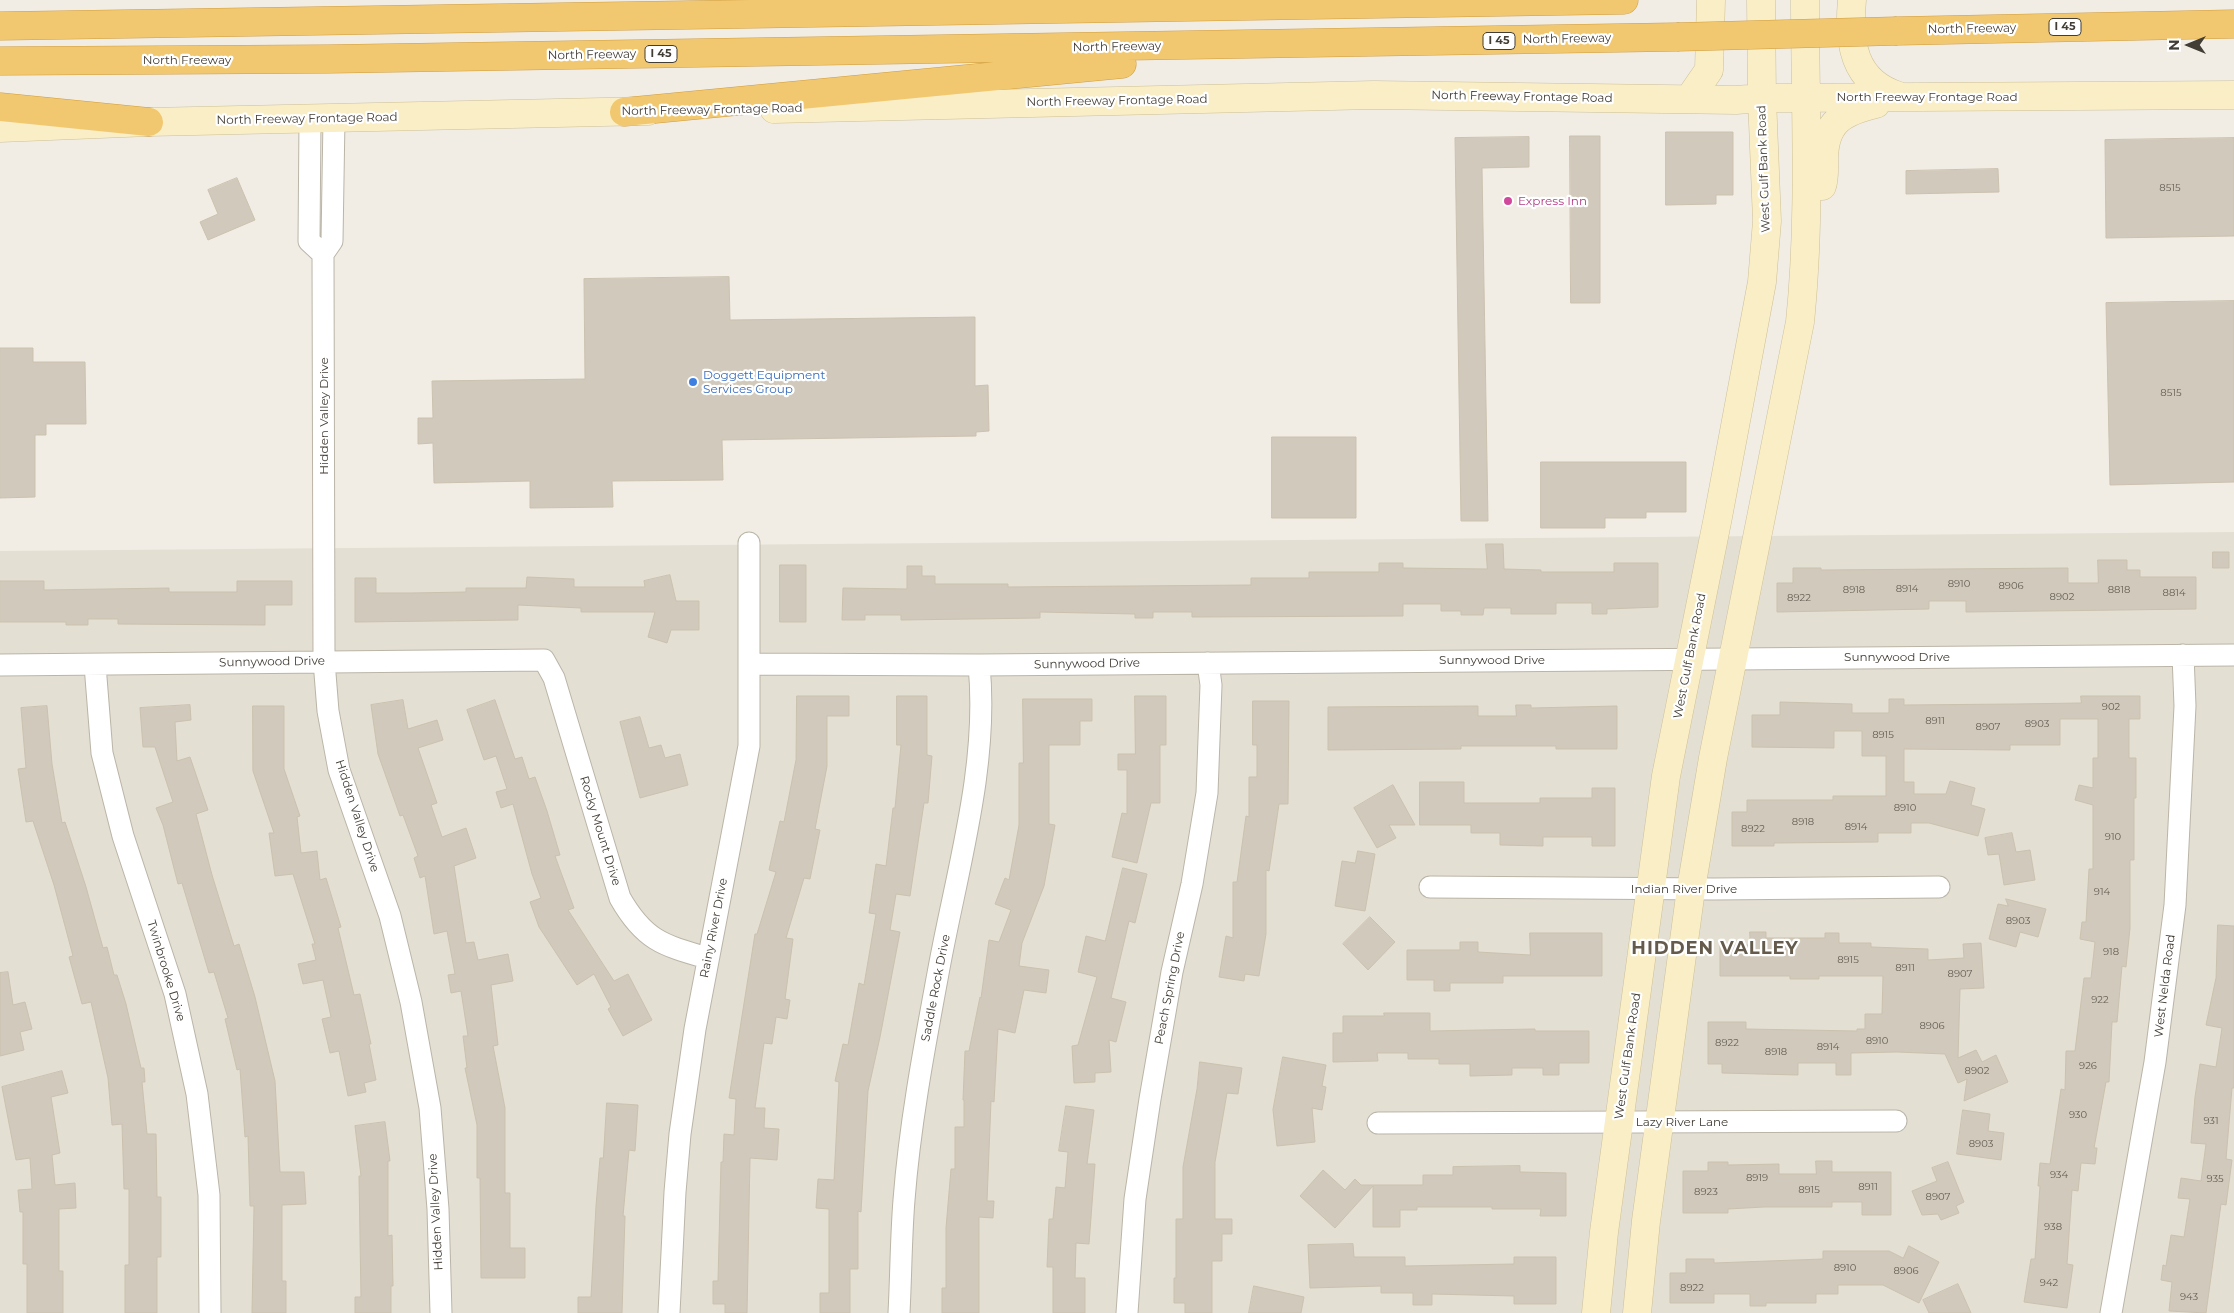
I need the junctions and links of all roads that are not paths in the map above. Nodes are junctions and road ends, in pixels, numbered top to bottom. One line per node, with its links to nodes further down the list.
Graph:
1 (1624, 0): 7 (highway)
2 (1711, 0): 12 (main road)
3 (1761, 0): 13 (main road, West Gulf Bank Road)
4 (1805, 0): 14 (main road)
5 (1852, 0): 11 (main road)
6 (2234, 24): 8 (highway, North Freeway / I 45, bridge)
7 (0, 26)
8 (1322, 44): 9 (highway, North Freeway / I 45); 16 (highway)
9 (0, 61)
10 (2234, 95): 11 (main road, North Freeway Frontage Road)
11 (1901, 97): 14 (main road, North Freeway Frontage Road); 20 (main road)
12 (1690, 98): 13 (main road, North Freeway Frontage Road); 16 (main road, North Freeway Frontage Road)
13 (1762, 98): 14 (main road, North Freeway Frontage Road); 21 (main road, West Gulf Bank Road)
14 (1805, 98): 20 (main road)
15 (0, 106): 18 (highway)
16 (624, 112): 17 (main road, North Freeway Frontage Road)
17 (322, 119): 18 (main road, North Freeway Frontage Road); 29 (street, Hidden Valley Drive)
18 (150, 122): 19 (main road, North Freeway Frontage Road)
19 (0, 128)
20 (1806, 214): 22 (main road)
21 (1747, 368): 22 (main road); 26 (main road, West Gulf Bank Road)
22 (1791, 373): 28 (main road)
23 (748, 543): 32 (street, Rainy River Drive)
24 (2183, 655): 25 (street, Sunnywood Drive); 28 (street, Sunnywood Drive); 51 (street, West Nelda Road)
25 (2234, 655)
26 (1690, 659): 28 (street, Sunnywood Drive); 30 (street, Sunnywood Drive); 37 (main road, West Gulf Bank Road)
27 (544, 660): 29 (street, Sunnywood Drive); 39 (street, Rocky Mount Drive)
28 (1732, 660): 38 (main road)
29 (324, 661): 31 (street, Sunnywood Drive); 45 (street, Hidden Valley Drive)
30 (1208, 663): 34 (street, Sunnywood Drive); 48 (street, Peach Spring Drive)
31 (95, 664): 33 (street, Sunnywood Drive); 44 (street, Twinbrooke Drive)
32 (750, 664): 34 (street, Sunnywood Drive); 39 (street, Rainy River Drive)
33 (0, 665)
34 (979, 665): 47 (street, Saddle Rock Drive)
35 (1430, 887): 37 (street, Indian River Drive)
36 (1939, 887): 38 (street, Indian River Drive)
37 (1650, 889): 38 (street, Indian River Drive); 43 (main road, West Gulf Bank Road)
38 (1691, 889): 41 (main road)
39 (707, 958): 46 (street, Rainy River Drive)
40 (1896, 1120): 41 (street, Lazy River Lane)
41 (1660, 1122): 43 (street, Lazy River Lane); 50 (main road)
42 (1378, 1123): 43 (street, Lazy River Lane)
43 (1619, 1123): 49 (main road, West Gulf Bank Road)
44 (210, 1313)
45 (441, 1313)
46 (669, 1313)
47 (899, 1313)
48 (1127, 1313)
49 (1596, 1313)
50 (1638, 1313)
51 (2111, 1313)

